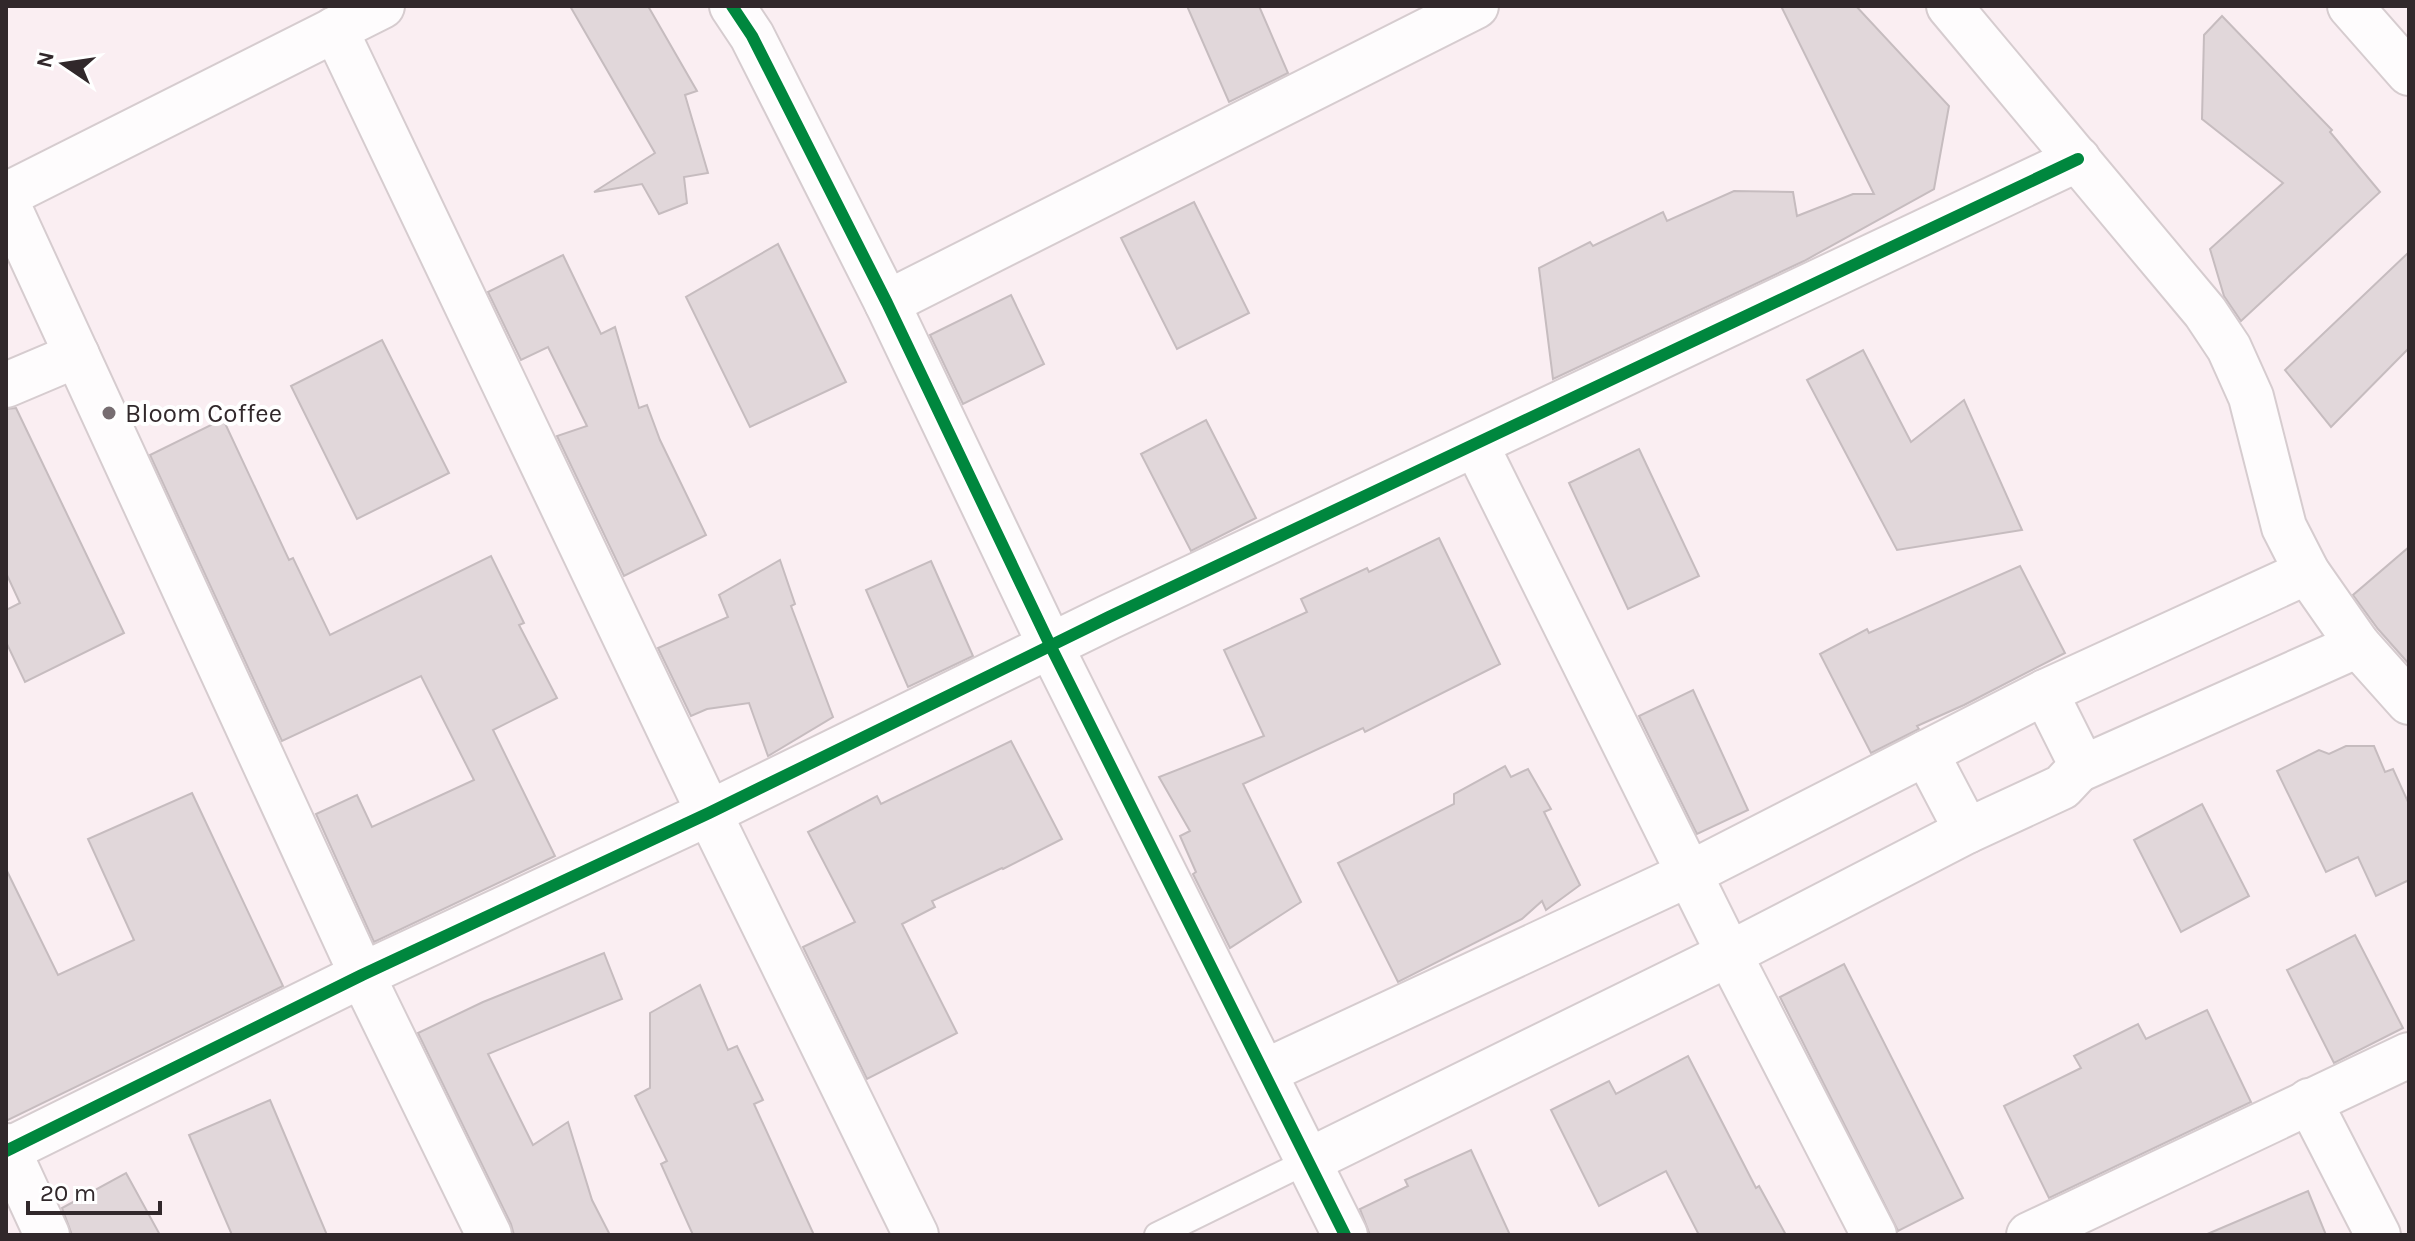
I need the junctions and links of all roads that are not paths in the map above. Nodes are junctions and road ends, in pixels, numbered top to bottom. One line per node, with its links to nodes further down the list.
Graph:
1 (382, 6): 6 (street)
2 (732, 6): 11 (street)
3 (1476, 6): 11 (street)
4 (1949, 6): 8 (street)
5 (2350, 6): 7 (street)
6 (335, 29): 9 (street); 22 (street)
7 (2409, 73)
8 (2078, 159): 14 (street); 15 (street)
9 (6, 195)
10 (6, 201): 12 (street)
11 (887, 303): 17 (street)
12 (77, 355): 13 (street); 26 (street)
13 (6, 385)
14 (1476, 445): 17 (street); 24 (street)
15 (2307, 572): 16 (street); 18 (street)
16 (2358, 645): 19 (street); 21 (street)
17 (1051, 647): 22 (street); 28 (street)
18 (2045, 692): 20 (street); 21 (street)
19 (2409, 702)
20 (1926, 753): 23 (street); 24 (street)
21 (2078, 770): 23 (street)
22 (709, 813): 26 (street); 34 (street)
23 (1967, 831): 25 (street)
24 (1689, 874): 25 (street); 28 (street)
25 (1729, 954): 31 (street); 37 (street)
26 (362, 975): 30 (street); 33 (street)
27 (2409, 1055): 29 (street)
28 (1264, 1072): 31 (street)
29 (2309, 1101): 38 (street); 39 (street)
30 (7, 1149): 32 (street)
31 (1308, 1161): 35 (lane); 36 (street)
32 (47, 1235)
33 (489, 1235)
34 (916, 1235)
35 (1157, 1235)
36 (1345, 1235)
37 (1874, 1235)
38 (2029, 1235)
39 (2378, 1235)

